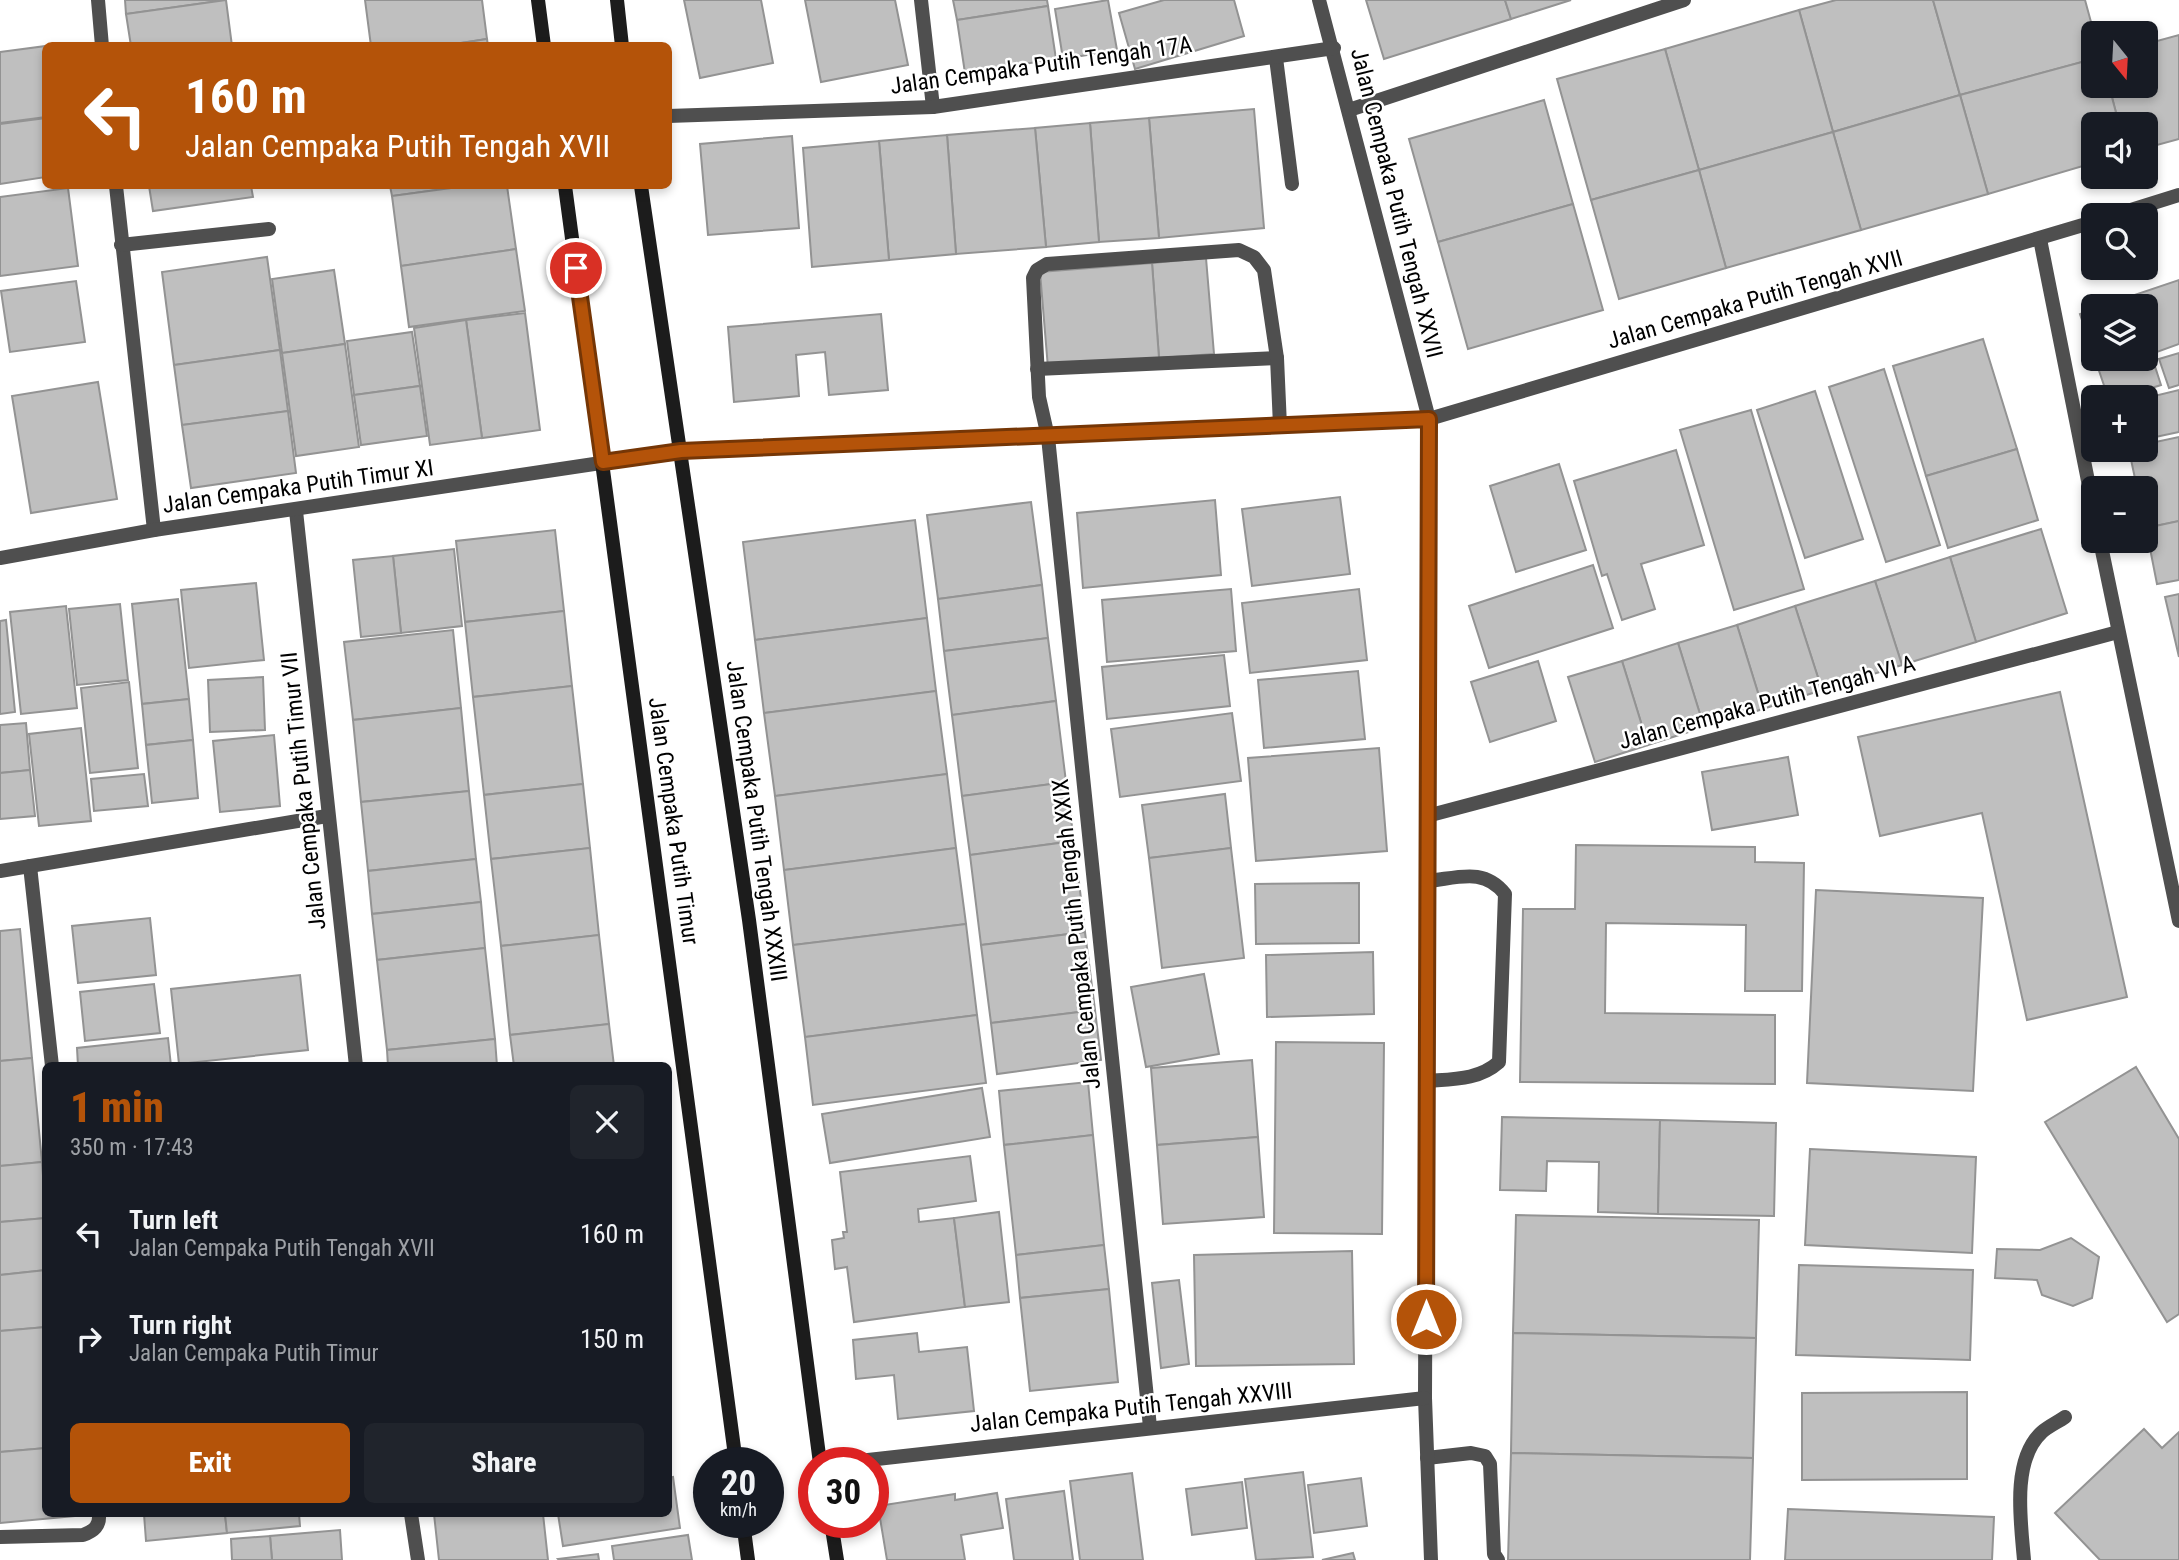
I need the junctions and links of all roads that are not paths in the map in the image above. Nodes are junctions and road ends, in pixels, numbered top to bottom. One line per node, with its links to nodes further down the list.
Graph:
1 (98, 0): 7 (street)
2 (538, 0): 8 (street)
3 (617, 0): 9 (street)
4 (921, 0): 12 (street)
5 (1319, 0): 10 (street, Jalan Cempaka Putih Tengah XXVII)
6 (1684, 0): 13 (street)
7 (102, 42)
8 (543, 42)
9 (622, 42)
10 (1334, 48): 11 (street, Jalan Cempaka Putih Tengah 17A); 13 (street, Jalan Cempaka Putih Tengah XXVII)
11 (1276, 58): 12 (street, Jalan Cempaka Putih Tengah 17A); 15 (street)
12 (933, 107): 14 (street, Jalan Cempaka Putih Tengah 17A)
13 (1349, 110): 27 (street, Jalan Cempaka Putih Tengah XXVII)
14 (672, 116)
15 (1292, 184)
16 (116, 189): 24 (street)
17 (565, 189): 31 (street, Jalan Cempaka Putih Timur)
18 (641, 189): 30 (street, Jalan Cempaka Putih Tengah XXXIII)
19 (2179, 195): 20 (street)
20 (2153, 203)
21 (2081, 226): 23 (street, Jalan Cempaka Putih Tengah XVII)
22 (269, 229): 24 (street)
23 (2040, 239): 27 (street, Jalan Cempaka Putih Tengah XVII); 32 (street)
24 (121, 245): 34 (street)
25 (1277, 358): 26 (street); 26 (street, Jalan Cempaka Putih Tengah XXIX); 28 (street, Jalan Cempaka Putih Tengah XXIX)
26 (1037, 369): 29 (street, Jalan Cempaka Putih Tengah XXIX)
27 (1429, 419): 28 (street, Jalan Cempaka Putih Tengah XVII); 39 (street)
28 (1280, 426): 29 (street, Jalan Cempaka Putih Tengah XVII)
29 (1048, 437): 30 (street, Jalan Cempaka Putih Tengah XVII); 49 (street, Jalan Cempaka Putih Tengah XXIX)
30 (675, 451): 31 (street, Jalan Cempaka Putih Tengah XVII); 51 (street, Jalan Cempaka Putih Tengah XXXIII)
31 (603, 462): 33 (street, Jalan Cempaka Putih Timur XI); 50 (street, Jalan Cempaka Putih Timur)
32 (2087, 476)
33 (296, 511): 34 (street, Jalan Cempaka Putih Timur XI); 38 (street, Jalan Cempaka Putih Timur VII)
34 (154, 530): 36 (street, Jalan Cempaka Putih Timur XI)
35 (2102, 553): 37 (street)
36 (0, 558)
37 (2118, 632): 39 (street, Jalan Cempaka Putih Tengah VI A); 43 (street)
38 (327, 816): 40 (street); 45 (street, Jalan Cempaka Putih Timur VII)
39 (1427, 816): 42 (street)
40 (30, 866): 41 (street); 44 (street)
41 (0, 871)
42 (1428, 881): 46 (street); 46 (street)
43 (2179, 921)
44 (52, 1062)
45 (356, 1062)
46 (1427, 1081): 47 (street)
47 (1425, 1398): 49 (street, Jalan Cempaka Putih Tengah XXVIII); 53 (street)
48 (2065, 1417): 64 (street)
49 (1150, 1427): 52 (street, Jalan Cempaka Putih Tengah XXVIII)
50 (734, 1447)
51 (818, 1447)
52 (889, 1457)
53 (1427, 1458): 62 (street); 63 (street)
54 (99, 1517): 56 (street)
55 (411, 1517): 59 (street)
56 (0, 1537)
57 (745, 1538): 60 (street)
58 (834, 1538): 61 (street)
59 (418, 1560)
60 (748, 1560)
61 (837, 1560)
62 (1431, 1560)
63 (1498, 1560)
64 (2024, 1560)

